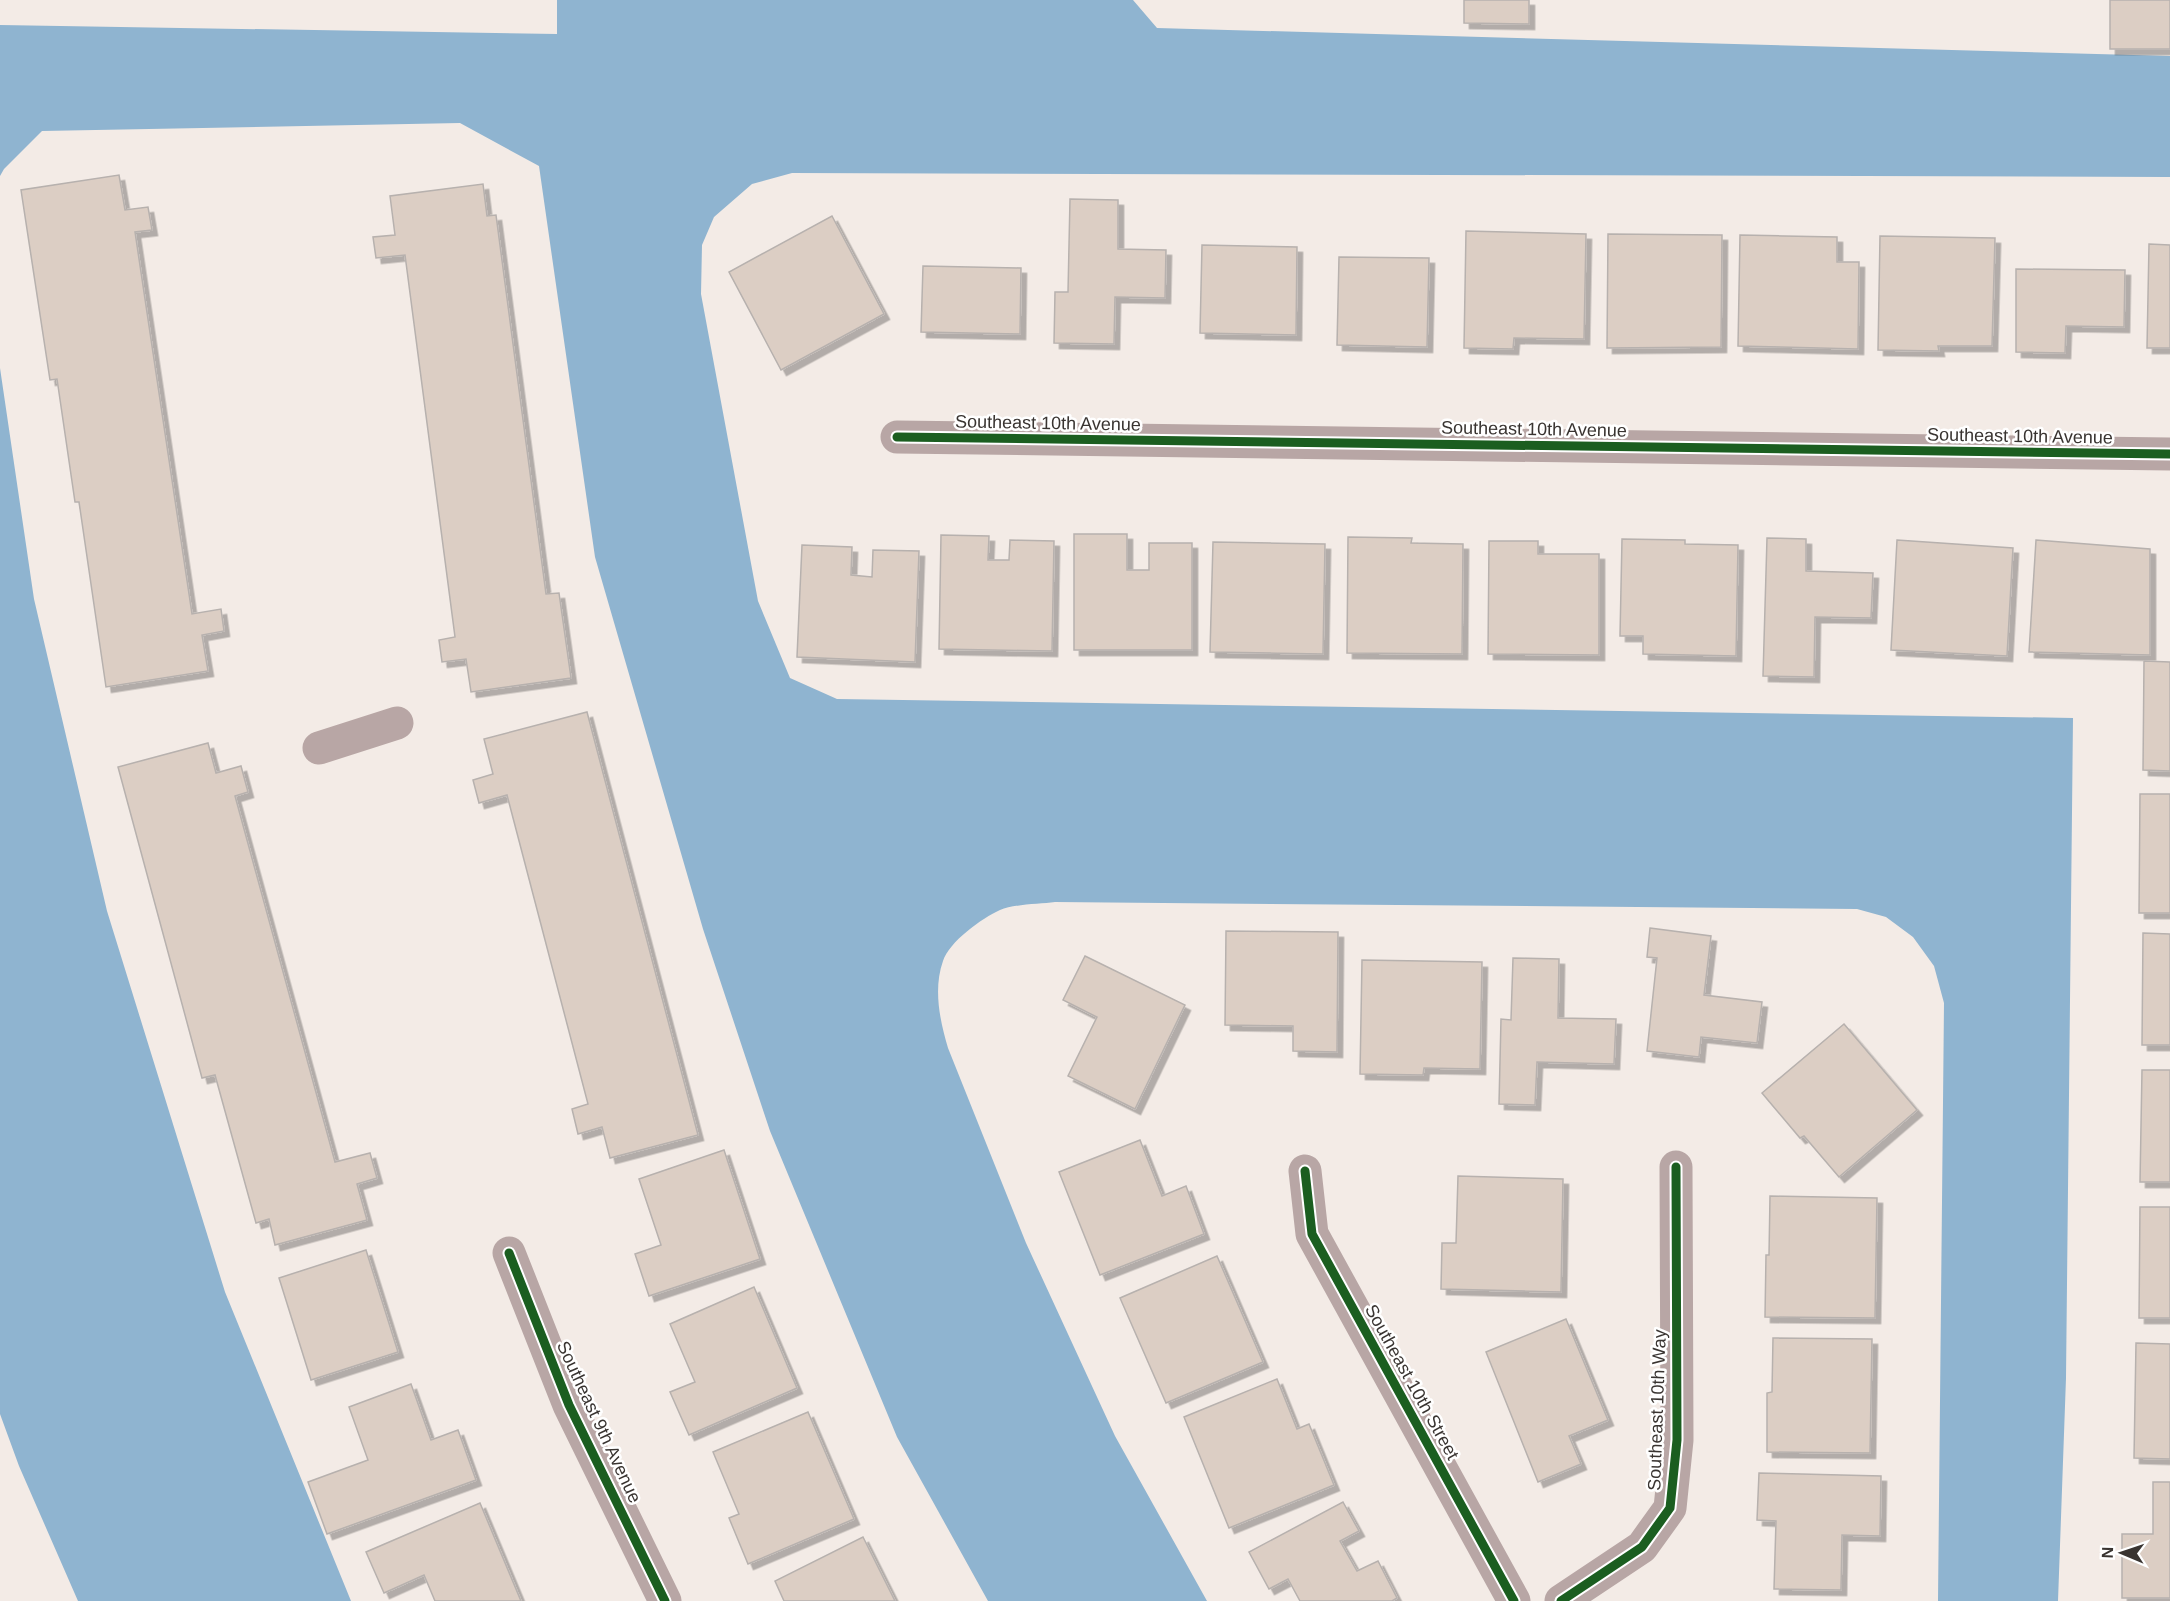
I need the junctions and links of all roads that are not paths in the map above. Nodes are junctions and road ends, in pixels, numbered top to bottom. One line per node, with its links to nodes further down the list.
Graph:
1 (897, 438): 2 (street, Southeast 10th Avenue)
2 (2170, 454)
3 (397, 723): 4 (street)
4 (319, 748)
5 (1676, 1167): 10 (street, Southeast 10th Way)
6 (1305, 1171): 9 (street, Southeast 10th Street)
7 (508, 1253): 8 (street, Southeast 9th Avenue)
8 (665, 1601)
9 (1515, 1601)
10 (1560, 1601)

